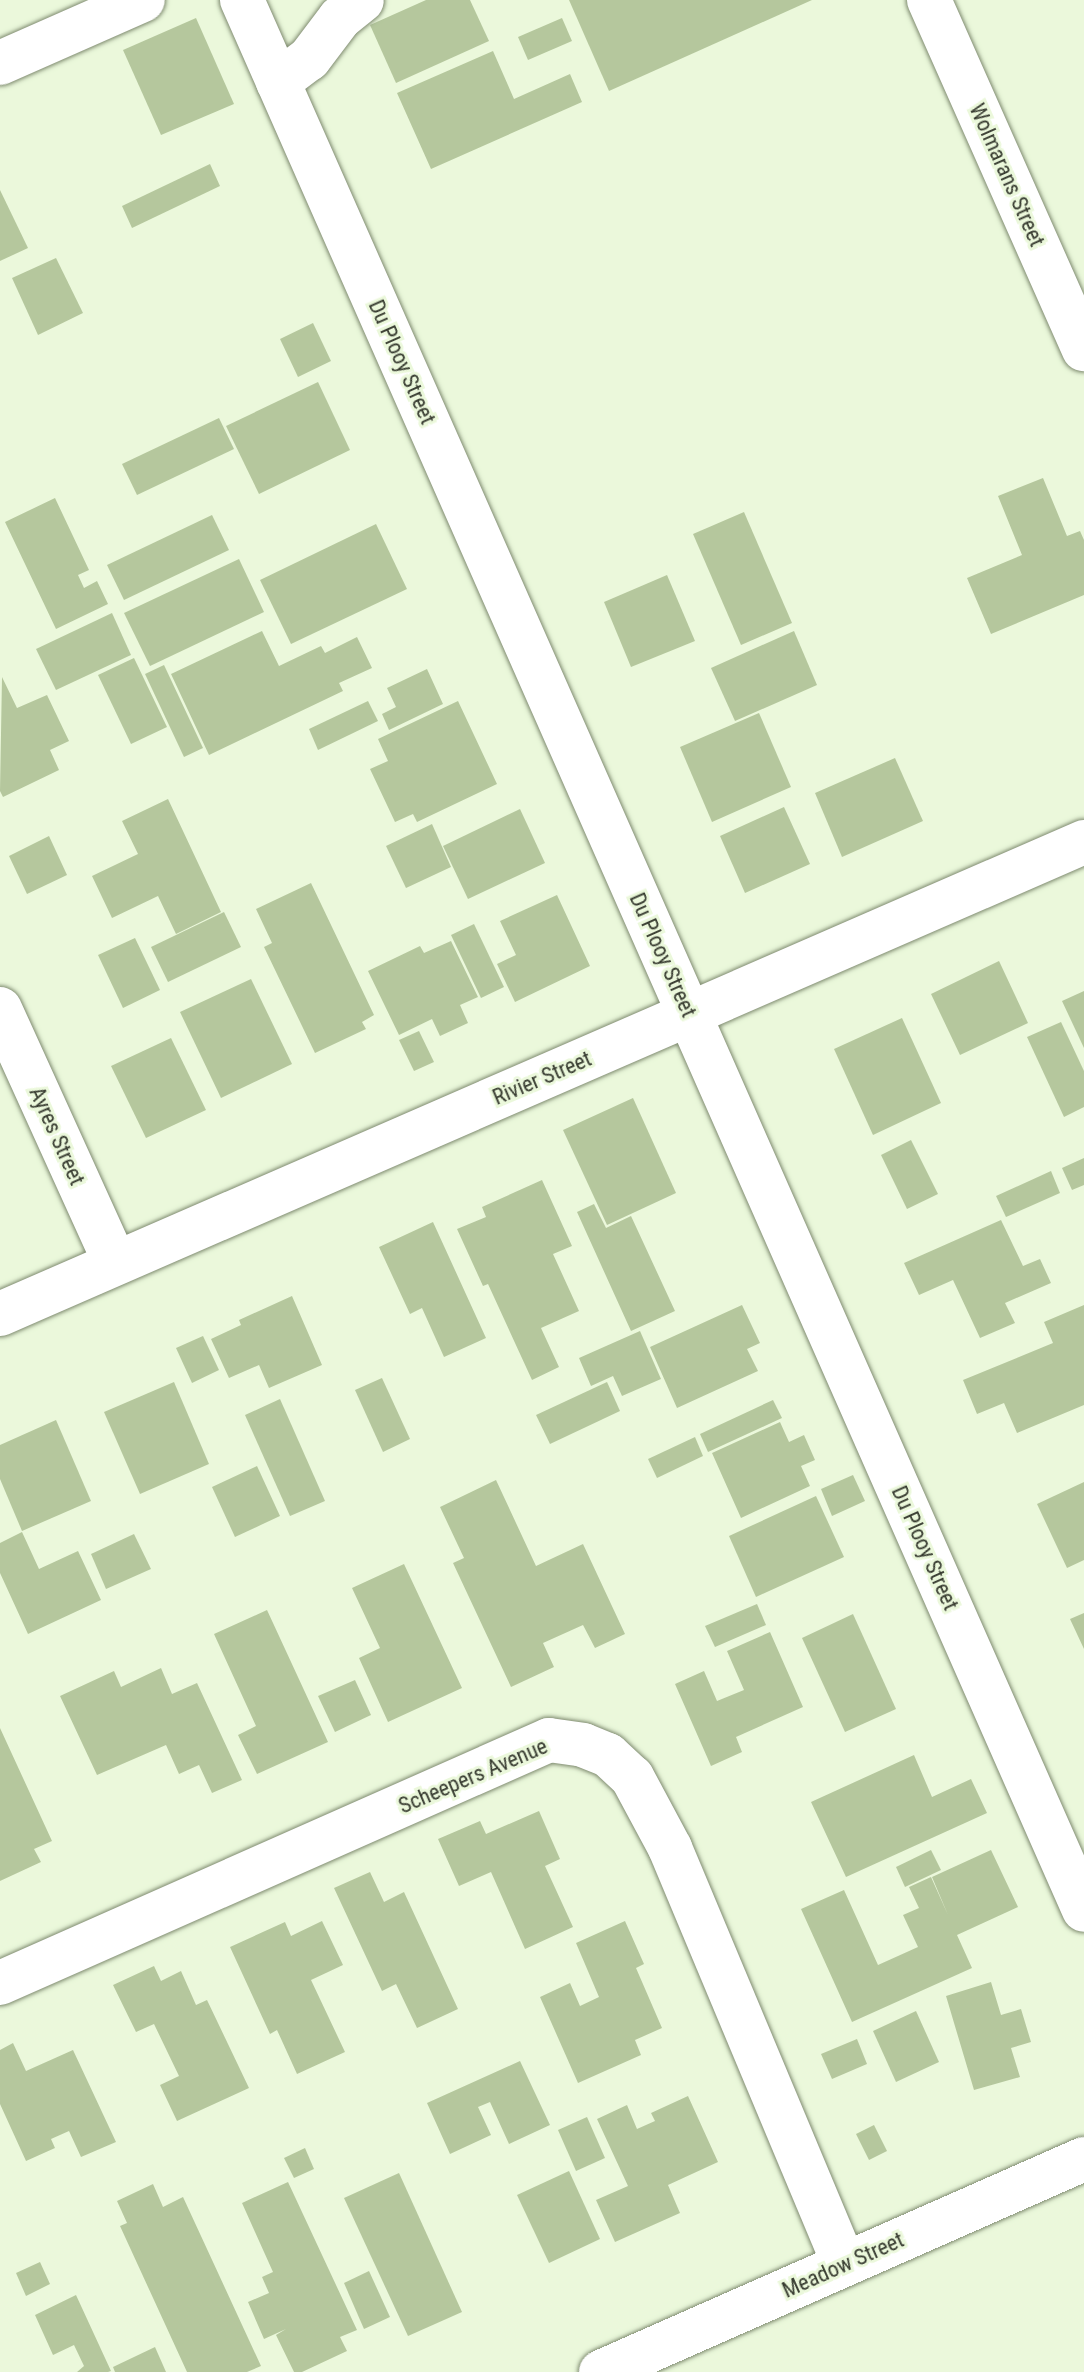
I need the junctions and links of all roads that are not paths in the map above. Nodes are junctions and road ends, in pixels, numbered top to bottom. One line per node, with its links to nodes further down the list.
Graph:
1 (143, 0): 5 (street)
2 (242, 0): 6 (street, Du Plooy Street)
3 (362, 0): 6 (street)
4 (929, 0): 7 (street, Wolmarans Street)
5 (0, 63)
6 (278, 82): 10 (street, Du Plooy Street)
7 (1084, 349)
8 (1084, 842): 10 (street, Rivier Street)
9 (0, 1009): 11 (street, Ayres Street)
10 (689, 1014): 11 (street, Rivier Street); 13 (street, Du Plooy Street)
11 (115, 1263): 12 (street, Rivier Street)
12 (0, 1314)
13 (1084, 1910)
14 (0, 1983): 16 (street, Scheepers Avenue)
15 (1084, 2159): 16 (street, Meadow Street)
16 (844, 2264): 17 (street, Meadow Street)
17 (601, 2372)

